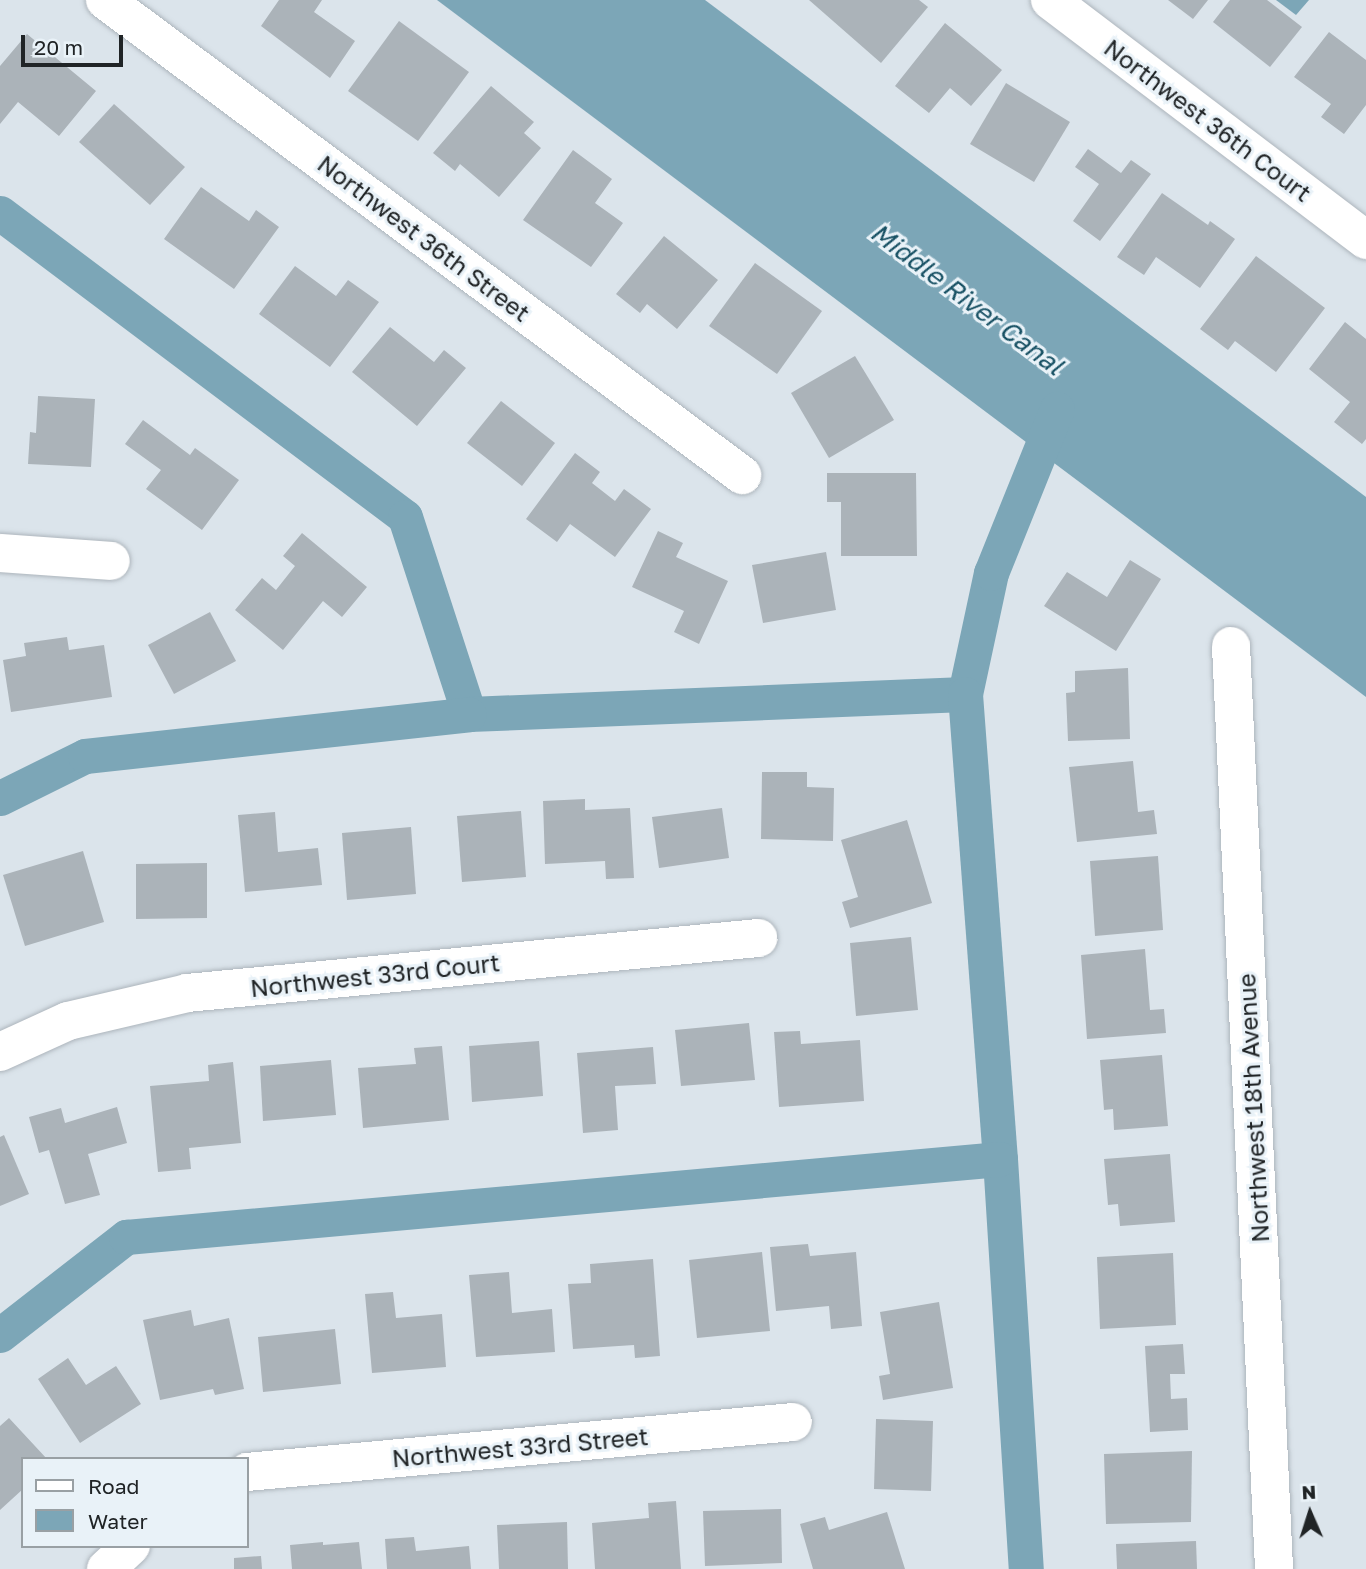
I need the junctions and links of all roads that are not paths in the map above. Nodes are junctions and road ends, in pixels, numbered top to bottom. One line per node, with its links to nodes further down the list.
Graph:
1 (106, 0): 4 (street, Northwest 36th Street)
2 (1050, 0): 3 (street, Northwest 36th Court)
3 (1366, 240)
4 (742, 475)
5 (0, 553): 6 (street)
6 (111, 561)
7 (1231, 646): 14 (street, Northwest 18th Avenue)
8 (758, 938): 9 (street, Northwest 33rd Court)
9 (0, 1052)
10 (793, 1422): 11 (street, Northwest 33rd Street)
11 (248, 1472)
12 (129, 1548): 13 (street)
13 (106, 1569)
14 (1274, 1569)

